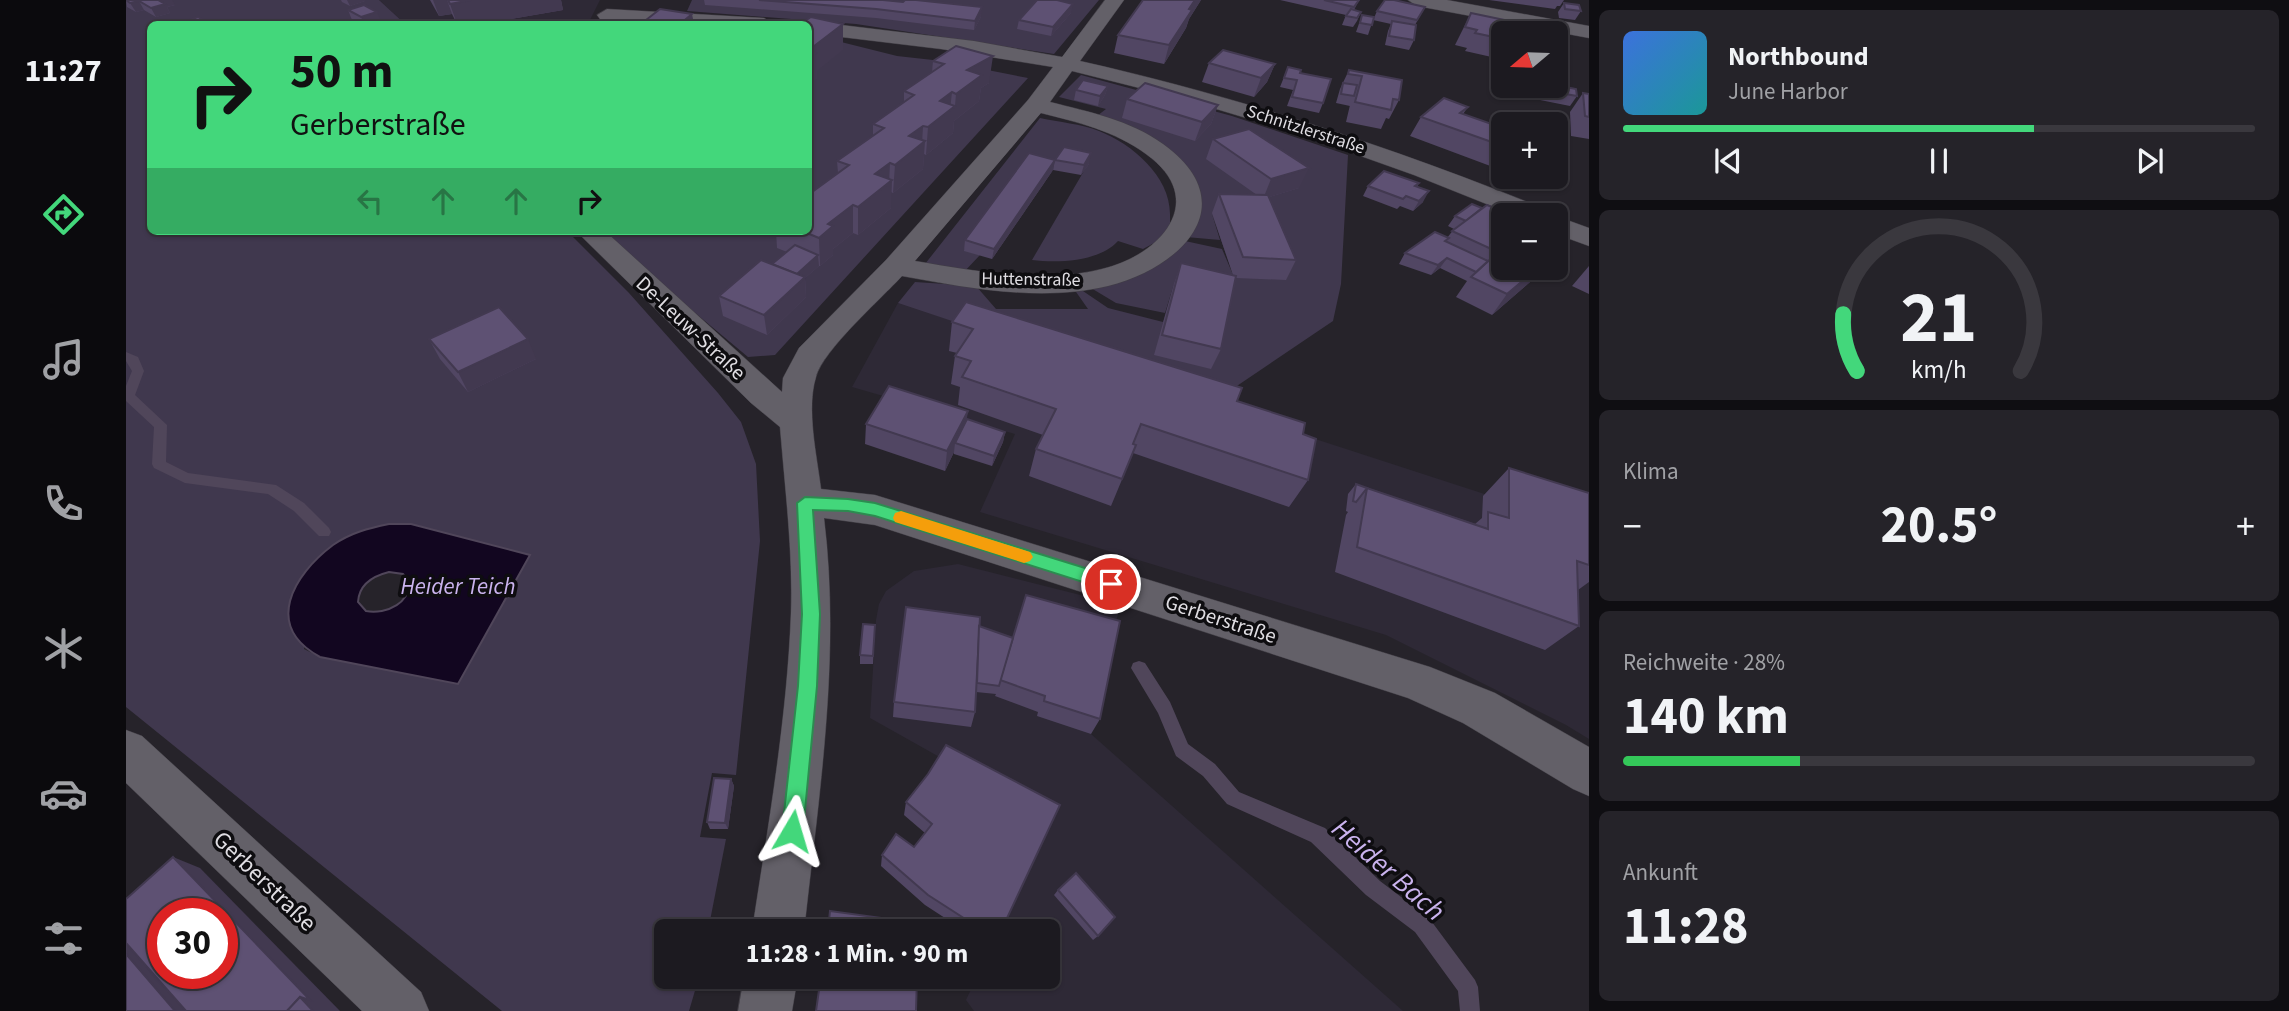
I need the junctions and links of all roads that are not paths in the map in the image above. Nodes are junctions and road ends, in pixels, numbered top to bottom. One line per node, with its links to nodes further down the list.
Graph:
1 (1115, 0): 7 (street)
2 (1417, 0): 6 (street)
3 (608, 13): 4 (street)
4 (721, 21)
5 (812, 27): 7 (street, Schnitzlerstraße)
6 (1589, 32)
7 (1069, 64): 8 (street); 9 (street, Schnitzlerstraße)
8 (1036, 105): 13 (street); 13 (street, Huttenstraße)
9 (1506, 203)
10 (1568, 229): 12 (street)
11 (593, 235): 14 (street, De-Leuw-Straße)
12 (1589, 238)
13 (896, 266): 14 (street)
14 (796, 422): 15 (street)
15 (805, 503): 17 (street, Gerberstraße); 18 (street)
16 (126, 752): 20 (street, Gerberstraße)
17 (1589, 773)
18 (779, 919)
19 (769, 989): 21 (street)
20 (402, 1011)
21 (765, 1011)

